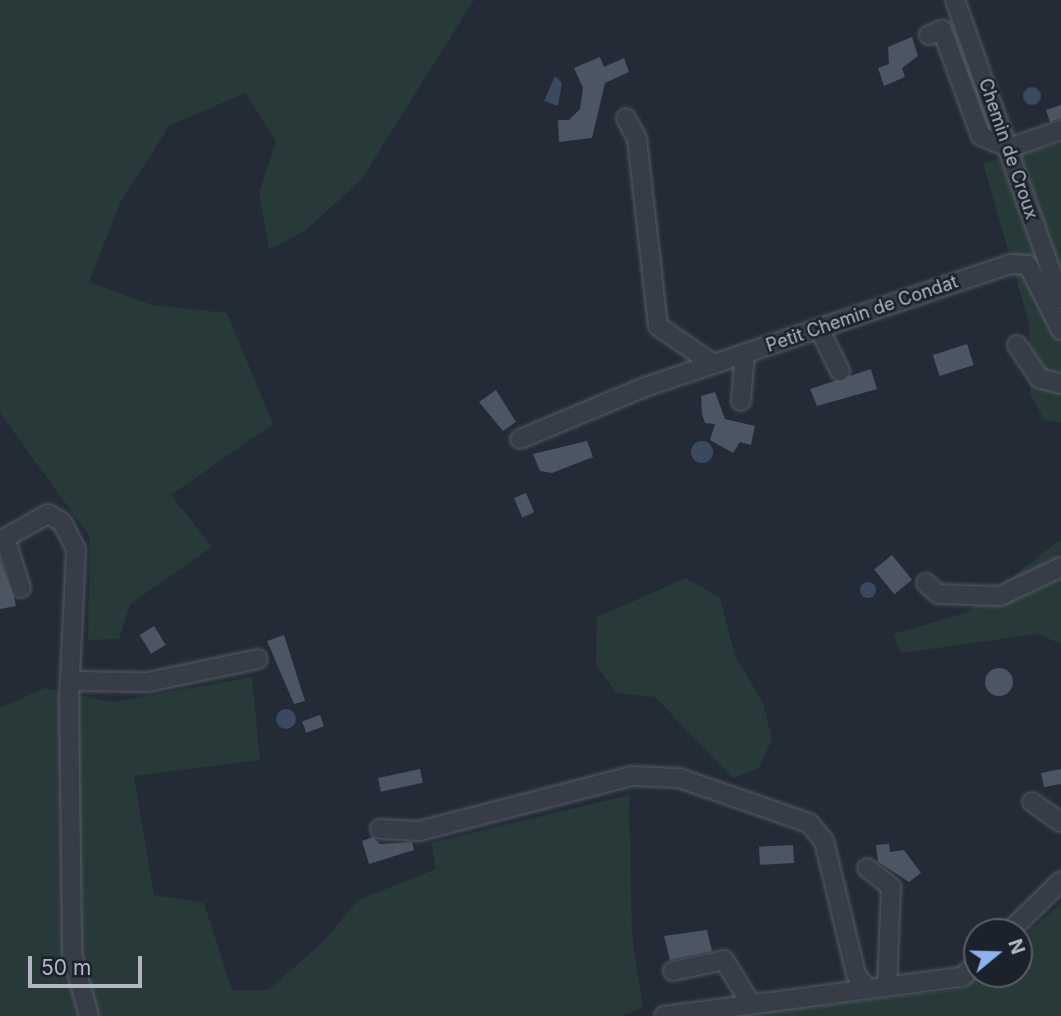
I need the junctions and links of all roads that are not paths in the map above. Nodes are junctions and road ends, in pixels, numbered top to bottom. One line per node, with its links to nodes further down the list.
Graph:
1 (955, 0): 5 (street, Chemin de Croux)
2 (929, 35): 5 (street)
3 (626, 118): 11 (street)
4 (1061, 130): 5 (street)
5 (1009, 148): 6 (street, Chemin de Croux)
6 (1061, 299)
7 (820, 328): 8 (street, Petit Chemin de Condat); 10 (street, Petit Chemin de Condat); 12 (street)
8 (1061, 330)
9 (1017, 345): 13 (street)
10 (745, 353): 11 (street, Petit Chemin de Condat); 14 (street)
11 (713, 364): 15 (street, Petit Chemin de Condat)
12 (840, 371)
13 (1061, 383)
14 (741, 401)
15 (520, 439)
16 (1061, 567): 17 (street)
17 (926, 583)
18 (21, 589): 20 (street)
19 (258, 659): 20 (street)
20 (70, 681): 32 (street)
21 (1032, 802): 22 (street)
22 (1061, 822)
23 (380, 829): 30 (street)
24 (867, 868): 29 (street)
25 (1061, 881): 26 (street)
26 (1023, 918)
27 (673, 971): 31 (street)
28 (963, 976): 29 (street)
29 (887, 985): 30 (street)
30 (866, 988): 31 (street)
31 (750, 1002): 33 (street)
32 (89, 1016)
33 (664, 1016)

